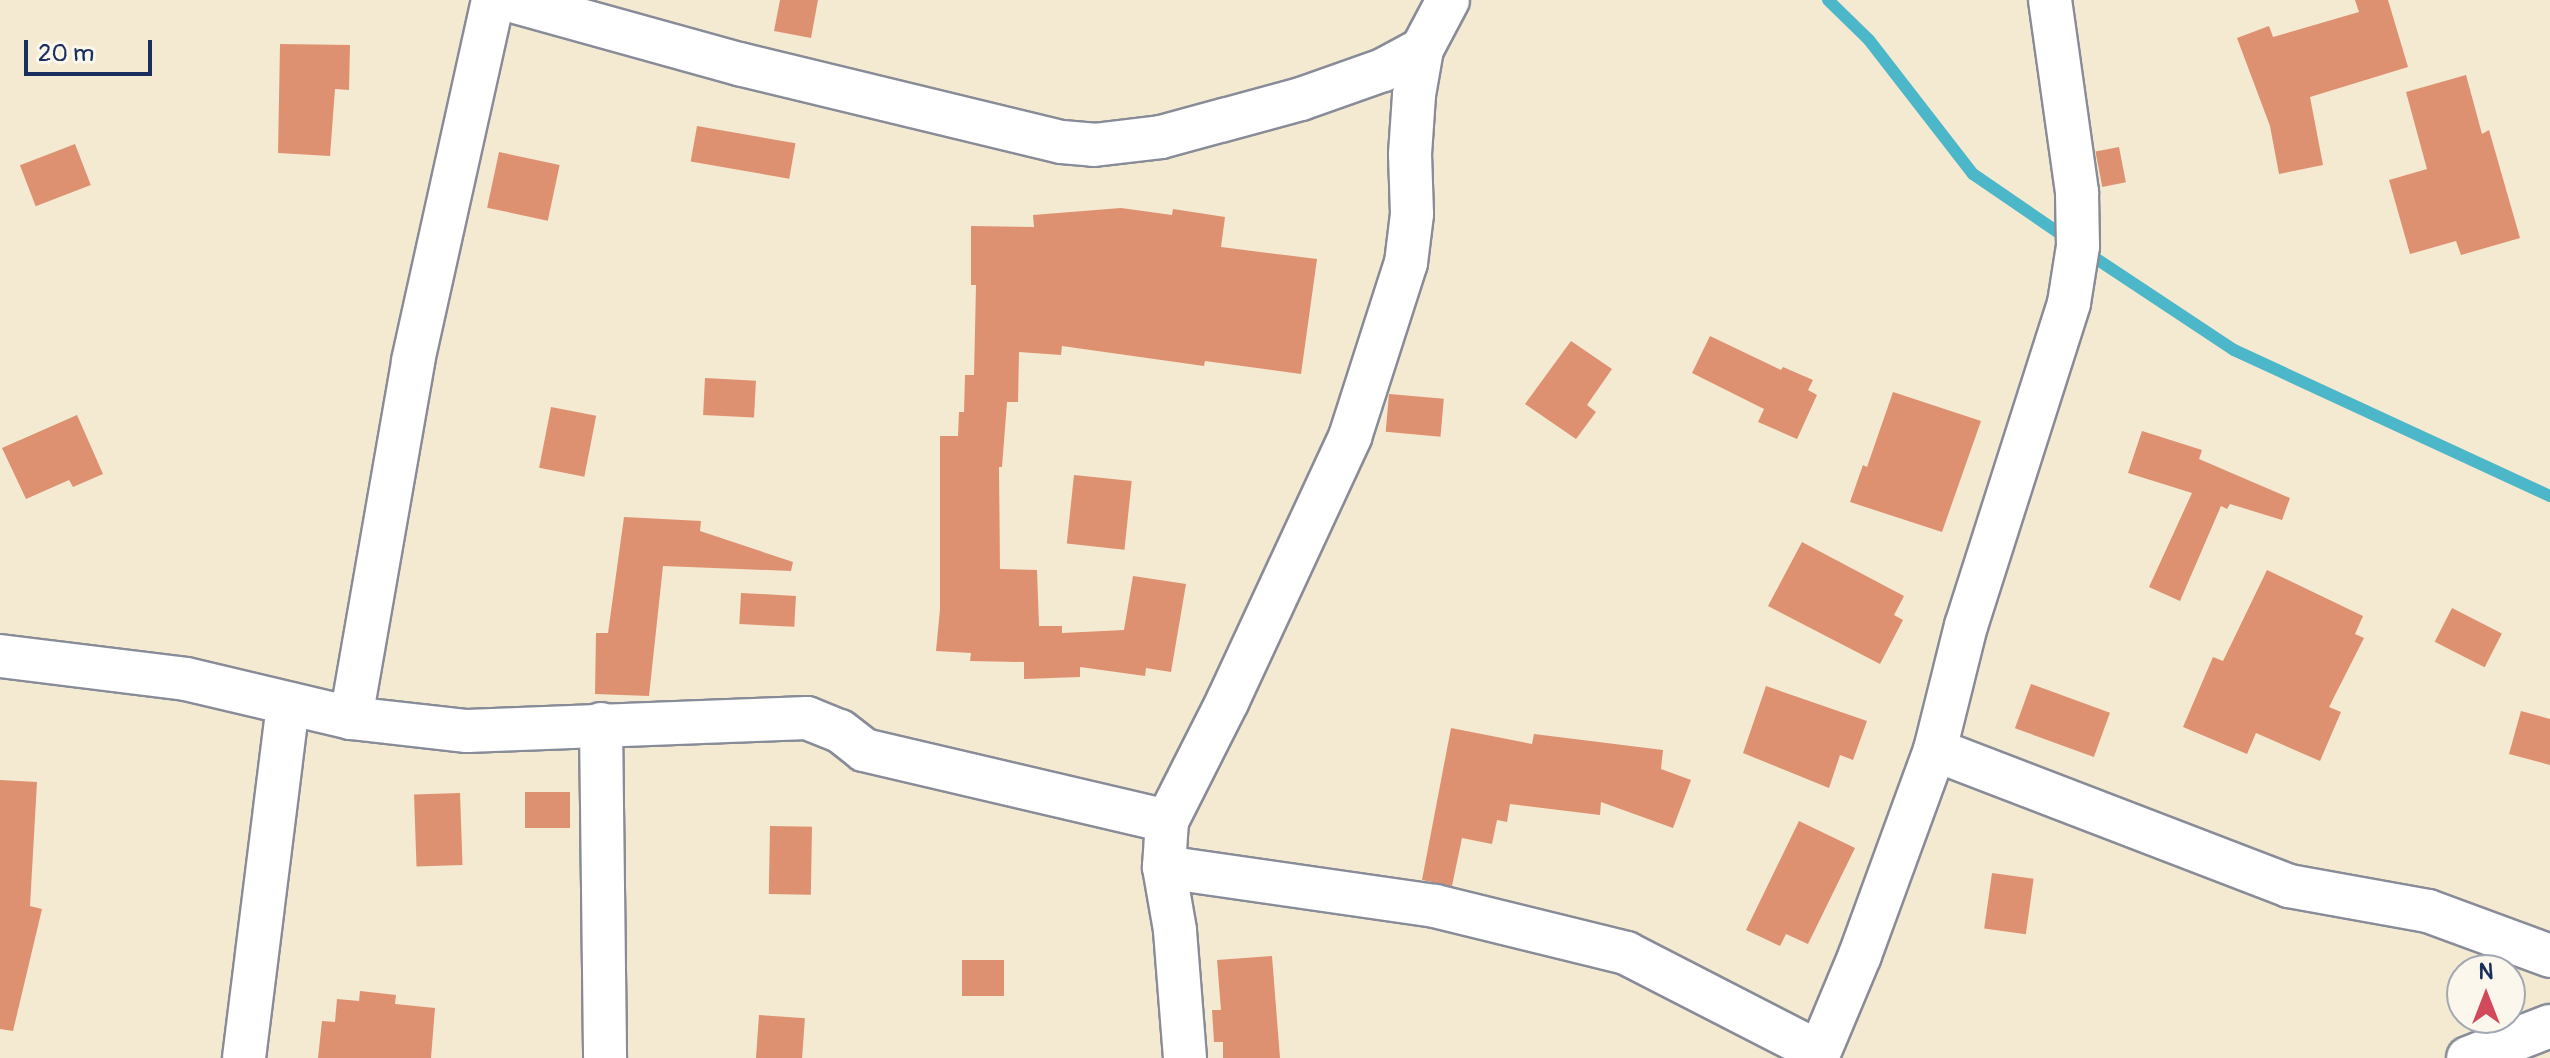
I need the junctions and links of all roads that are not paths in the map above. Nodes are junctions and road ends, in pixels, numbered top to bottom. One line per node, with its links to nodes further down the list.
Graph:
1 (493, 0): 8 (street)
2 (508, 0): 5 (street)
3 (1448, 0): 5 (street)
4 (2050, 0): 10 (street)
5 (1422, 49): 11 (street)
6 (0, 656): 7 (street)
7 (288, 704): 8 (street); 16 (street)
8 (351, 718): 9 (street)
9 (601, 724): 11 (street); 17 (street)
10 (1935, 750): 13 (street); 15 (street)
11 (1167, 821): 12 (street)
12 (1164, 867): 15 (street); 18 (street)
13 (2550, 956)
14 (2550, 1026): 19 (street)
15 (1818, 1055)
16 (244, 1058)
17 (605, 1058)
18 (1185, 1058)
19 (2468, 1058)

